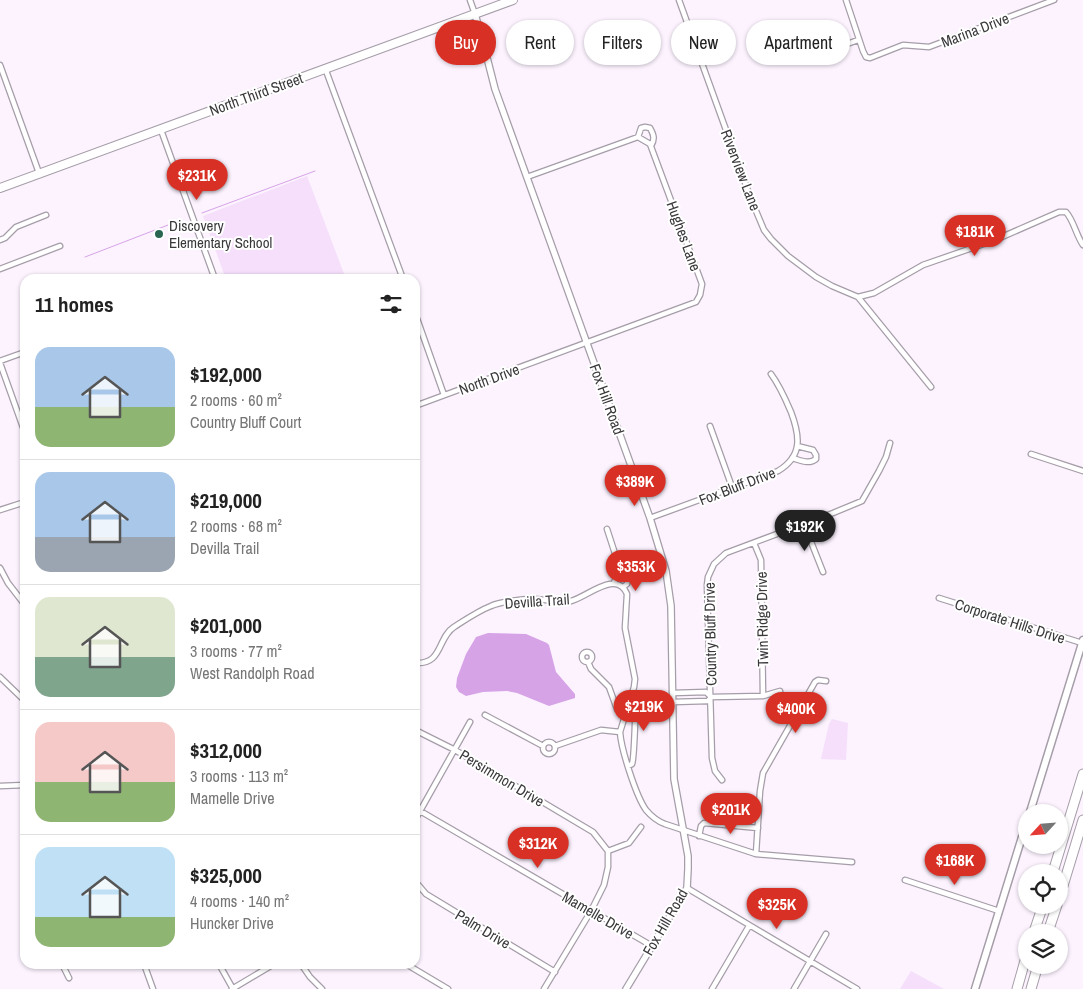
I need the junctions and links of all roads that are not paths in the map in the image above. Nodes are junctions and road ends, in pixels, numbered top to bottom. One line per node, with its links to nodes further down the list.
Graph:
1 (470, 0): 6 (street)
2 (513, 0): 6 (main road, North Third Street)
3 (679, 0): 24 (street, Riverview Lane)
4 (846, 0): 7 (street)
5 (1054, 0): 7 (street, Marina Drive)
6 (474, 14): 10 (main road, North Third Street); 15 (street, Fox Hill Road)
7 (858, 40): 8 (street)
8 (850, 43)
9 (0, 65): 14 (street)
10 (325, 68): 11 (main road, North Third Street); 23 (street)
11 (160, 130): 14 (main road, North Third Street); 22 (street)
12 (638, 137): 13 (street); 13 (street, Hughes Lane); 15 (street, Hughes Lane)
13 (651, 146): 26 (street, Hughes Lane)
14 (39, 173): 16 (main road, North Third Street)
15 (527, 177): 26 (street, Fox Hill Road)
16 (0, 188)
17 (46, 215): 18 (street)
18 (0, 240)
19 (1083, 245): 24 (street)
20 (60, 246): 21 (street)
21 (0, 269)
22 (213, 274)
23 (401, 274)
24 (858, 297): 30 (street, Riverview Lane)
25 (420, 327): 31 (street, North Drive)
26 (587, 343): 31 (street, North Drive); 43 (street, Fox Hill Road)
27 (20, 354): 28 (street)
28 (0, 362): 33 (street)
29 (771, 374): 36 (street, Fox Bluff Drive)
30 (931, 387)
31 (444, 395): 32 (street)
32 (420, 404)
33 (20, 418)
34 (710, 426): 40 (street)
35 (890, 443): 44 (street, Country Bluff Drive)
36 (797, 446): 38 (street, Fox Bluff Drive); 38 (street, Fox Bluff Drive)
37 (1031, 454): 39 (street)
38 (792, 458): 40 (street, Fox Bluff Drive)
39 (1083, 471)
40 (732, 487): 43 (street, Fox Bluff Drive)
41 (20, 504): 42 (street)
42 (0, 510)
43 (650, 518): 60 (street, Fox Hill Road)
44 (804, 524): 46 (street, Country Bluff Drive); 49 (street)
45 (607, 528): 48 (street)
46 (754, 543): 62 (street, Twin Ridge Drive); 63 (street, Country Bluff Drive)
47 (0, 568): 53 (street)
48 (621, 572): 50 (street); 51 (street)
49 (823, 572)
50 (614, 583): 51 (street); 56 (street, Devilla Trail)
51 (623, 587): 64 (street)
52 (939, 598): 54 (street, Corporate Hills Drive)
53 (20, 599)
54 (1082, 641): 79 (main road)
55 (588, 662): 66 (street)
56 (420, 663)
57 (0, 677): 61 (street)
58 (826, 681): 84 (street)
59 (780, 691): 62 (street)
60 (673, 694): 63 (street); 65 (street, Fox Hill Road)
61 (20, 696)
62 (763, 696): 63 (street)
63 (711, 697): 65 (street); 76 (street, Country Bluff Drive)
64 (630, 700): 66 (street); 74 (street)
65 (673, 702): 85 (street, Fox Hill Road)
66 (625, 713): 70 (street)
67 (485, 714): 71 (street)
68 (470, 722): 73 (street)
69 (420, 732): 73 (street, Persimmon Drive)
70 (620, 732): 72 (street); 74 (street)
71 (544, 746): 72 (street); 72 (street)
72 (555, 746)
73 (455, 750): 80 (street); 87 (street, Persimmon Drive)
74 (628, 766): 85 (street)
75 (1083, 774): 91 (highway)
76 (722, 780)
77 (20, 785): 78 (street)
78 (0, 786)
79 (1032, 804)
80 (420, 805)
81 (420, 812): 96 (street, Mamelle Drive)
82 (1083, 820): 92 (highway)
83 (642, 827): 87 (street)
84 (758, 828): 86 (street); 89 (street)
85 (682, 830): 86 (street); 95 (street, Fox Hill Road)
86 (699, 836): 89 (street)
87 (608, 851): 96 (street)
88 (1018, 851): 97 (main road)
89 (756, 854): 90 (street)
90 (852, 862)
91 (1055, 864)
92 (1068, 869)
93 (905, 880): 97 (street)
94 (420, 887): 108 (street, Palm Drive)
95 (687, 888): 98 (street); 100 (street, Fox Hill Road)
96 (591, 911): 100 (street, Mamelle Drive); 108 (street)
97 (1000, 911): 121 (main road)
98 (749, 926): 101 (street); 118 (street)
99 (826, 934): 101 (street)
100 (652, 946): 117 (street, Fox Hill Road)
101 (810, 960): 119 (street); 120 (street)
102 (64, 969): 111 (street)
103 (146, 969): 112 (street)
104 (222, 969): 113 (street)
105 (266, 969): 113 (street)
106 (304, 969): 114 (street)
107 (414, 969): 115 (street)
108 (555, 972): 116 (street)
109 (1021, 974): 122 (highway)
110 (1035, 974): 123 (highway)
111 (69, 978)
112 (153, 989)
113 (232, 989)
114 (322, 989)
115 (448, 989)
116 (544, 989)
117 (626, 989)
118 (712, 989)
119 (794, 989)
120 (857, 989)
121 (975, 989)
122 (1017, 989)
123 (1031, 989)

